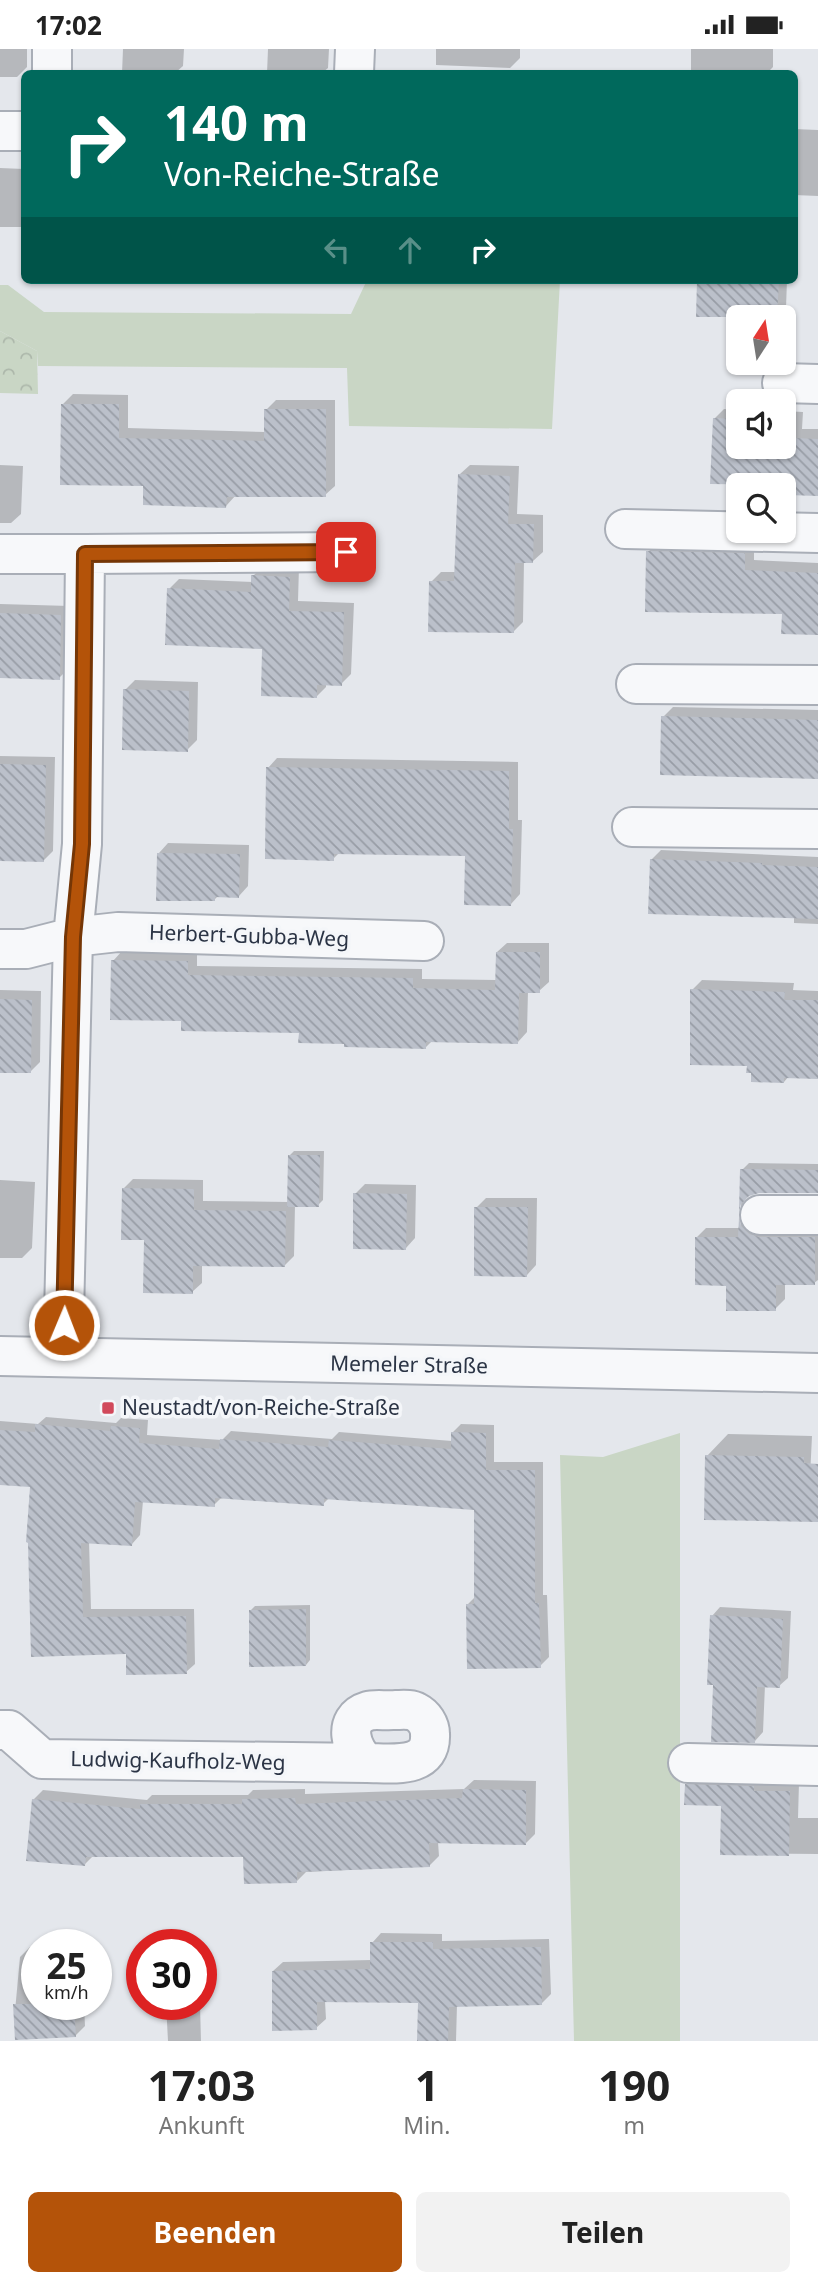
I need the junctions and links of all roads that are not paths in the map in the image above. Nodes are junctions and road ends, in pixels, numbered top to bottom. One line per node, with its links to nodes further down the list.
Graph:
1 (52, 49): 3 (street)
2 (355, 49): 4 (street)
3 (52, 70)
4 (355, 70)
5 (0, 131): 6 (street)
6 (21, 131)
7 (625, 529): 8 (street)
8 (818, 533)
9 (346, 552): 11 (street)
10 (0, 554): 11 (street)
11 (85, 554): 16 (street)
12 (636, 684): 13 (street)
13 (818, 685)
14 (632, 827): 15 (street)
15 (818, 829)
16 (73, 937): 17 (street, Herbert-Gubba-Weg); 18 (street, Herbert-Gubba-Weg); 22 (street)
17 (424, 941)
18 (0, 949)
19 (760, 1215): 20 (street)
20 (818, 1215)
21 (0, 1356): 22 (street, Memeler Straße)
22 (63, 1357): 23 (street, Memeler Straße)
23 (818, 1373)
24 (0, 1730): 25 (street, Ludwig-Kaufholz-Weg)
25 (367, 1763)
26 (688, 1763): 27 (street)
27 (818, 1766)

